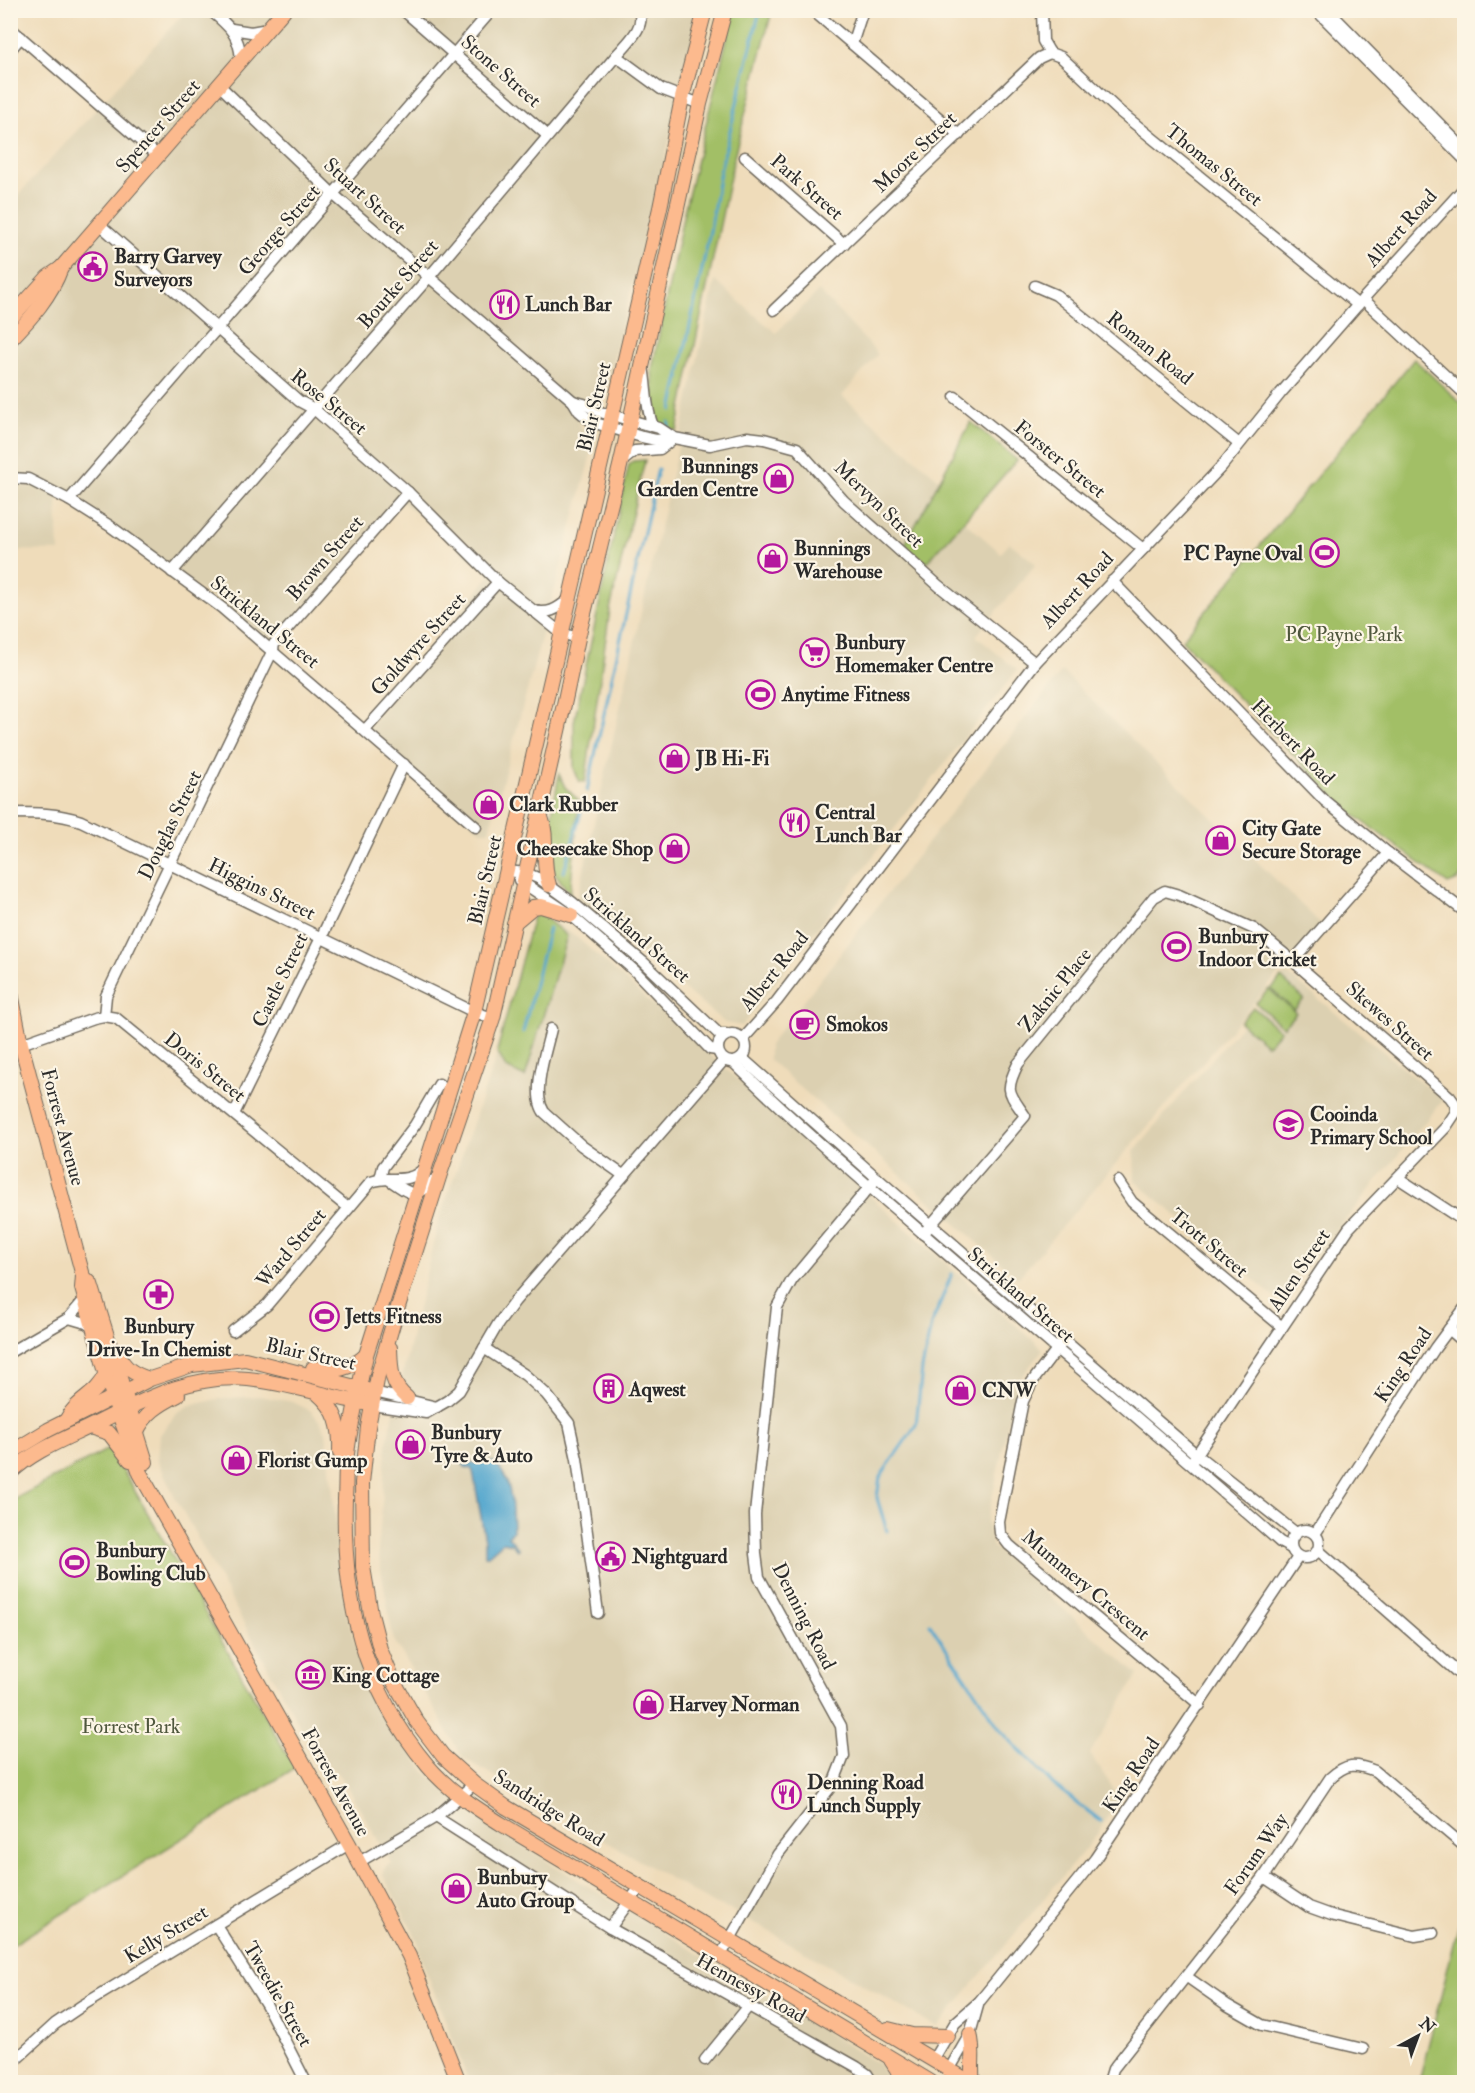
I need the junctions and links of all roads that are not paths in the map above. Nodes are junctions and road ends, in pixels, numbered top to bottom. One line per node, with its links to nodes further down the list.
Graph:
1 (210, 10): 14 (street)
2 (284, 10): 15 (main road, Spencer Street)
3 (403, 10): 20 (street, Stone Street)
4 (492, 10): 20 (street, George Street)
5 (705, 10): 24 (main road, Blair Street)
6 (725, 10): 25 (main road, Blair Street)
7 (812, 10): 17 (street)
8 (863, 10): 17 (street)
9 (1042, 10): 19 (street)
10 (1316, 10): 31 (street)
11 (1328, 10): 28 (street)
12 (640, 12): 21 (street, Bourke Street)
13 (10, 28): 16 (street)
14 (232, 29): 15 (street); 22 (street)
15 (268, 29): 22 (main road, Spencer Street)
16 (21, 37): 18 (street); 29 (street)
17 (852, 44): 27 (street)
18 (10, 50)
19 (1050, 53): 27 (street, Moore Street); 39 (street, Thomas Street)
20 (454, 55): 26 (street, Stone Street); 33 (street, George Street)
21 (616, 56): 24 (street); 26 (street, Bourke Street)
22 (241, 59): 23 (main road, Spencer Street)
23 (219, 85): 29 (main road, Spencer Street); 33 (street, Stuart Street)
24 (682, 98): 25 (street); 48 (main road, Blair Street)
25 (700, 104): 44 (main road, Blair Street)
26 (548, 135): 37 (street, Bourke Street)
27 (959, 135): 35 (street, Moore Street)
28 (1464, 149)
29 (158, 156): 34 (main road, Spencer Street)
30 (745, 158): 35 (street, Park Street)
31 (1464, 159)
32 (1464, 188): 39 (street, Albert Road)
33 (334, 195): 37 (street, Stuart Street); 42 (street, George Street)
34 (99, 224): 36 (main road, Spencer Street); 42 (street, Rose Street)
35 (844, 244): 40 (street, Moore Street)
36 (61, 268): 41 (main road, Spencer Street); 43 (main road, Spencer Street)
37 (429, 277): 47 (street, Bourke Street); 48 (street, Stuart Street)
38 (1035, 286): 52 (street, Roman Road)
39 (1361, 302): 45 (street, Thomas Street); 52 (street, Albert Road)
40 (774, 310)
41 (10, 318)
42 (216, 329): 47 (street, Rose Street); 56 (street, George Street)
43 (10, 340)
44 (642, 364): 49 (street); 50 (main road, Blair Street)
45 (1464, 393)
46 (955, 398): 57 (street, Forster Street)
47 (314, 409): 55 (street, Rose Street); 58 (street, Bourke Street)
48 (611, 422): 50 (street, Mervyn Street); 61 (main road, Blair Street)
49 (653, 426): 50 (street, Mervyn Street); 51 (street, Mervyn Street)
50 (628, 427): 51 (street, Mervyn Street); 53 (main road, Blair Street)
51 (674, 438): 53 (street); 66 (street, Mervyn Street)
52 (1239, 444): 57 (street, Albert Road)
53 (621, 462): 64 (main road, Blair Street)
54 (10, 478): 56 (street, Strickland Street)
55 (408, 492): 60 (street, Rose Street); 65 (street, Brown Street)
56 (69, 500): 58 (street, Strickland Street)
57 (1143, 549): 59 (street, Albert Road)
58 (172, 572): 65 (street, Strickland Street)
59 (1112, 581): 66 (street, Albert Road); 72 (street, Herbert Road)
60 (498, 582): 62 (street, Rose Street); 67 (street, Goldwyre Street)
61 (568, 600): 62 (street); 63 (main road, Blair Street)
62 (533, 611): 63 (street, Rose Street)
63 (561, 633): 64 (street, Rose Street); 74 (main road, Blair Street)
64 (578, 638): 69 (main road, Blair Street)
65 (273, 650): 67 (street, Strickland Street); 73 (street, Douglas Street)
66 (1035, 663): 88 (street, Albert Road)
67 (365, 730): 68 (street, Strickland Street)
68 (404, 764): 71 (street, Strickland Street); 80 (street, Castle Street)
69 (540, 812): 75 (main road, Blair Street); 76 (main road)
70 (10, 813): 73 (street, Higgins Street)
71 (476, 826)
72 (1388, 853): 77 (street, Herbert Road); 81 (street)
73 (171, 865): 80 (street, Higgins Street); 84 (street, Douglas Street)
74 (507, 871): 75 (street, Strickland Street); 83 (main road, Blair Street)
75 (524, 878): 76 (street, Strickland Street); 78 (street, Strickland Street); 79 (main road, Blair Street)
76 (549, 885): 87 (street, Strickland Street)
77 (1462, 905)
78 (571, 915): 79 (main road); 90 (street, Strickland Street)
79 (514, 923): 85 (main road, Blair Street)
80 (321, 938): 83 (street, Higgins Street); 94 (street, Castle Street)
81 (1293, 961): 93 (street, Skewes Street); 106 (street, Zaknic Place)
82 (10, 988): 89 (main road, Forrest Avenue)
83 (474, 1012): 85 (street, Higgins Street); 95 (main road, Blair Street)
84 (104, 1016): 89 (street); 94 (street, Doris Street)
85 (493, 1018): 96 (main road, Blair Street)
86 (551, 1029): 97 (street)
87 (726, 1034): 88 (street); 90 (street)
88 (743, 1039): 91 (street)
89 (21, 1044): 108 (main road, Forrest Avenue)
90 (717, 1050): 91 (street)
91 (733, 1060): 97 (street); 98 (street, Strickland Street); 102 (street, Strickland Street)
92 (439, 1084): 100 (street, Ward Street)
93 (1456, 1112): 99 (street, Allen Street)
94 (234, 1114): 104 (street, Doris Street)
95 (425, 1167): 100 (street); 103 (main road, Blair Street)
96 (440, 1174): 103 (street); 116 (main road, Blair Street)
97 (623, 1175): 120 (street)
98 (877, 1178): 102 (street, Denning Road); 106 (street, Strickland Street)
99 (1398, 1178): 105 (street); 112 (street, Allen Street)
100 (379, 1180): 103 (street); 104 (street, Ward Street)
101 (1118, 1181): 112 (street, Trott Street)
102 (869, 1188): 107 (street, Strickland Street); 163 (street, Denning Road)
103 (417, 1194): 123 (main road, Blair Street)
104 (348, 1208): 115 (street, Ward Street)
105 (1464, 1221)
106 (930, 1224): 107 (street, Zaknic Place); 118 (street, Strickland Street)
107 (923, 1234): 121 (street, Strickland Street)
108 (83, 1276): 109 (main road, Forrest Avenue); 117 (main road, Forrest Avenue)
109 (85, 1299): 111 (street); 113 (main road, Forrest Avenue)
110 (1464, 1309): 114 (street, King Road)
111 (69, 1318): 113 (street); 122 (street)
112 (1282, 1327): 139 (street, Allen Street)
113 (94, 1328): 125 (main road, Forrest Avenue)
114 (1449, 1329): 119 (street); 144 (street, King Road)
115 (232, 1331)
116 (389, 1337): 131 (main road, Blair Street); 132 (main road)
117 (108, 1339): 126 (main road); 129 (main road, Forrest Avenue)
118 (1065, 1340): 121 (street, Mummery Crescent); 139 (street, Strickland Street)
119 (1464, 1342)
120 (484, 1348): 133 (street); 148 (street)
121 (1057, 1350): 139 (street, Strickland Street); 150 (street, Mummery Crescent)
122 (10, 1352)
123 (366, 1355): 124 (main road); 130 (main road, Blair Street)
124 (245, 1359): 126 (main road, Blair Street); 130 (main road, Blair Street)
125 (107, 1373): 129 (main road, Forrest Avenue); 135 (main road)
126 (148, 1379): 129 (main road, Blair Street)
127 (188, 1384): 128 (main road, Blair Street); 134 (main road, Blair Street); 137 (main road)
128 (317, 1393): 130 (main road, Blair Street); 145 (main road)
129 (118, 1394): 134 (main road, Forrest Avenue); 135 (main road, Blair Street)
130 (357, 1395): 131 (main road); 145 (main road, Sandridge Road)
131 (373, 1398): 132 (street); 133 (street); 151 (main road, Sandridge Road)
132 (407, 1398): 133 (street)
133 (437, 1407)
134 (124, 1410): 136 (main road, Blair Street); 137 (main road, Forrest Avenue); 141 (main road, Forrest Avenue)
135 (66, 1420): 138 (main road, Blair Street)
136 (90, 1427): 140 (main road, Blair Street); 141 (main road)
137 (136, 1432): 142 (main road, Forrest Avenue)
138 (10, 1453)
139 (1194, 1459): 143 (street, Strickland Street); 147 (street, Strickland Street)
140 (10, 1473)
141 (140, 1473): 142 (main road, Forrest Avenue)
142 (161, 1510): 154 (main road, Forrest Avenue)
143 (1296, 1533): 144 (street); 147 (street)
144 (1315, 1534): 146 (street)
145 (344, 1539): 152 (main road, Sandridge Road)
146 (1318, 1550): 147 (street); 149 (street)
147 (1294, 1552): 150 (street, King Road)
148 (598, 1613)
149 (1464, 1678)
150 (1200, 1705): 166 (street, King Road)
151 (474, 1784): 152 (street); 158 (main road, Sandridge Road)
152 (461, 1797): 153 (street); 159 (main road, Sandridge Road)
153 (436, 1817): 156 (street); 161 (street, Hennessy Road)
154 (349, 1844): 156 (main road, Forrest Avenue); 160 (street, Kelly Street)
155 (1464, 1846): 157 (street, Forum Way)
156 (359, 1862): 180 (main road, Forrest Avenue)
157 (1264, 1877): 162 (street); 165 (street, Forum Way)
158 (640, 1887): 159 (street); 163 (main road, Sandridge Road)
159 (630, 1902): 161 (street); 164 (main road, Sandridge Road)
160 (216, 1925): 175 (street, Kelly Street); 177 (street, Tweedie Street)
161 (610, 1928): 167 (street, Hennessy Road)
162 (1433, 1933)
163 (730, 1939): 164 (street, Denning Road); 168 (main road, Sandridge Road)
164 (721, 1955): 172 (main road, Sandridge Road)
165 (1187, 1977): 171 (street); 184 (street, Forum Way)
166 (979, 2002): 169 (street, King Road); 170 (street, King Road)
167 (748, 2007): 173 (street); 181 (street, Hennessy Road)
168 (880, 2029): 170 (main road); 174 (main road, Sandridge Road)
169 (970, 2034): 176 (street, King Road); 183 (main road)
170 (948, 2036): 174 (street, King Road)
171 (1363, 2049)
172 (890, 2058): 178 (main road, Sandridge Road); 182 (main road)
173 (705, 2060)
174 (933, 2060): 176 (main road, Sandridge Road); 178 (main road)
175 (10, 2065)
176 (946, 2076): 183 (main road, Sandridge Road)
177 (304, 2080): 179 (street)
178 (924, 2081)
179 (292, 2082)
180 (459, 2082)
181 (872, 2082)
182 (899, 2082)
183 (971, 2082)
184 (1109, 2082)

